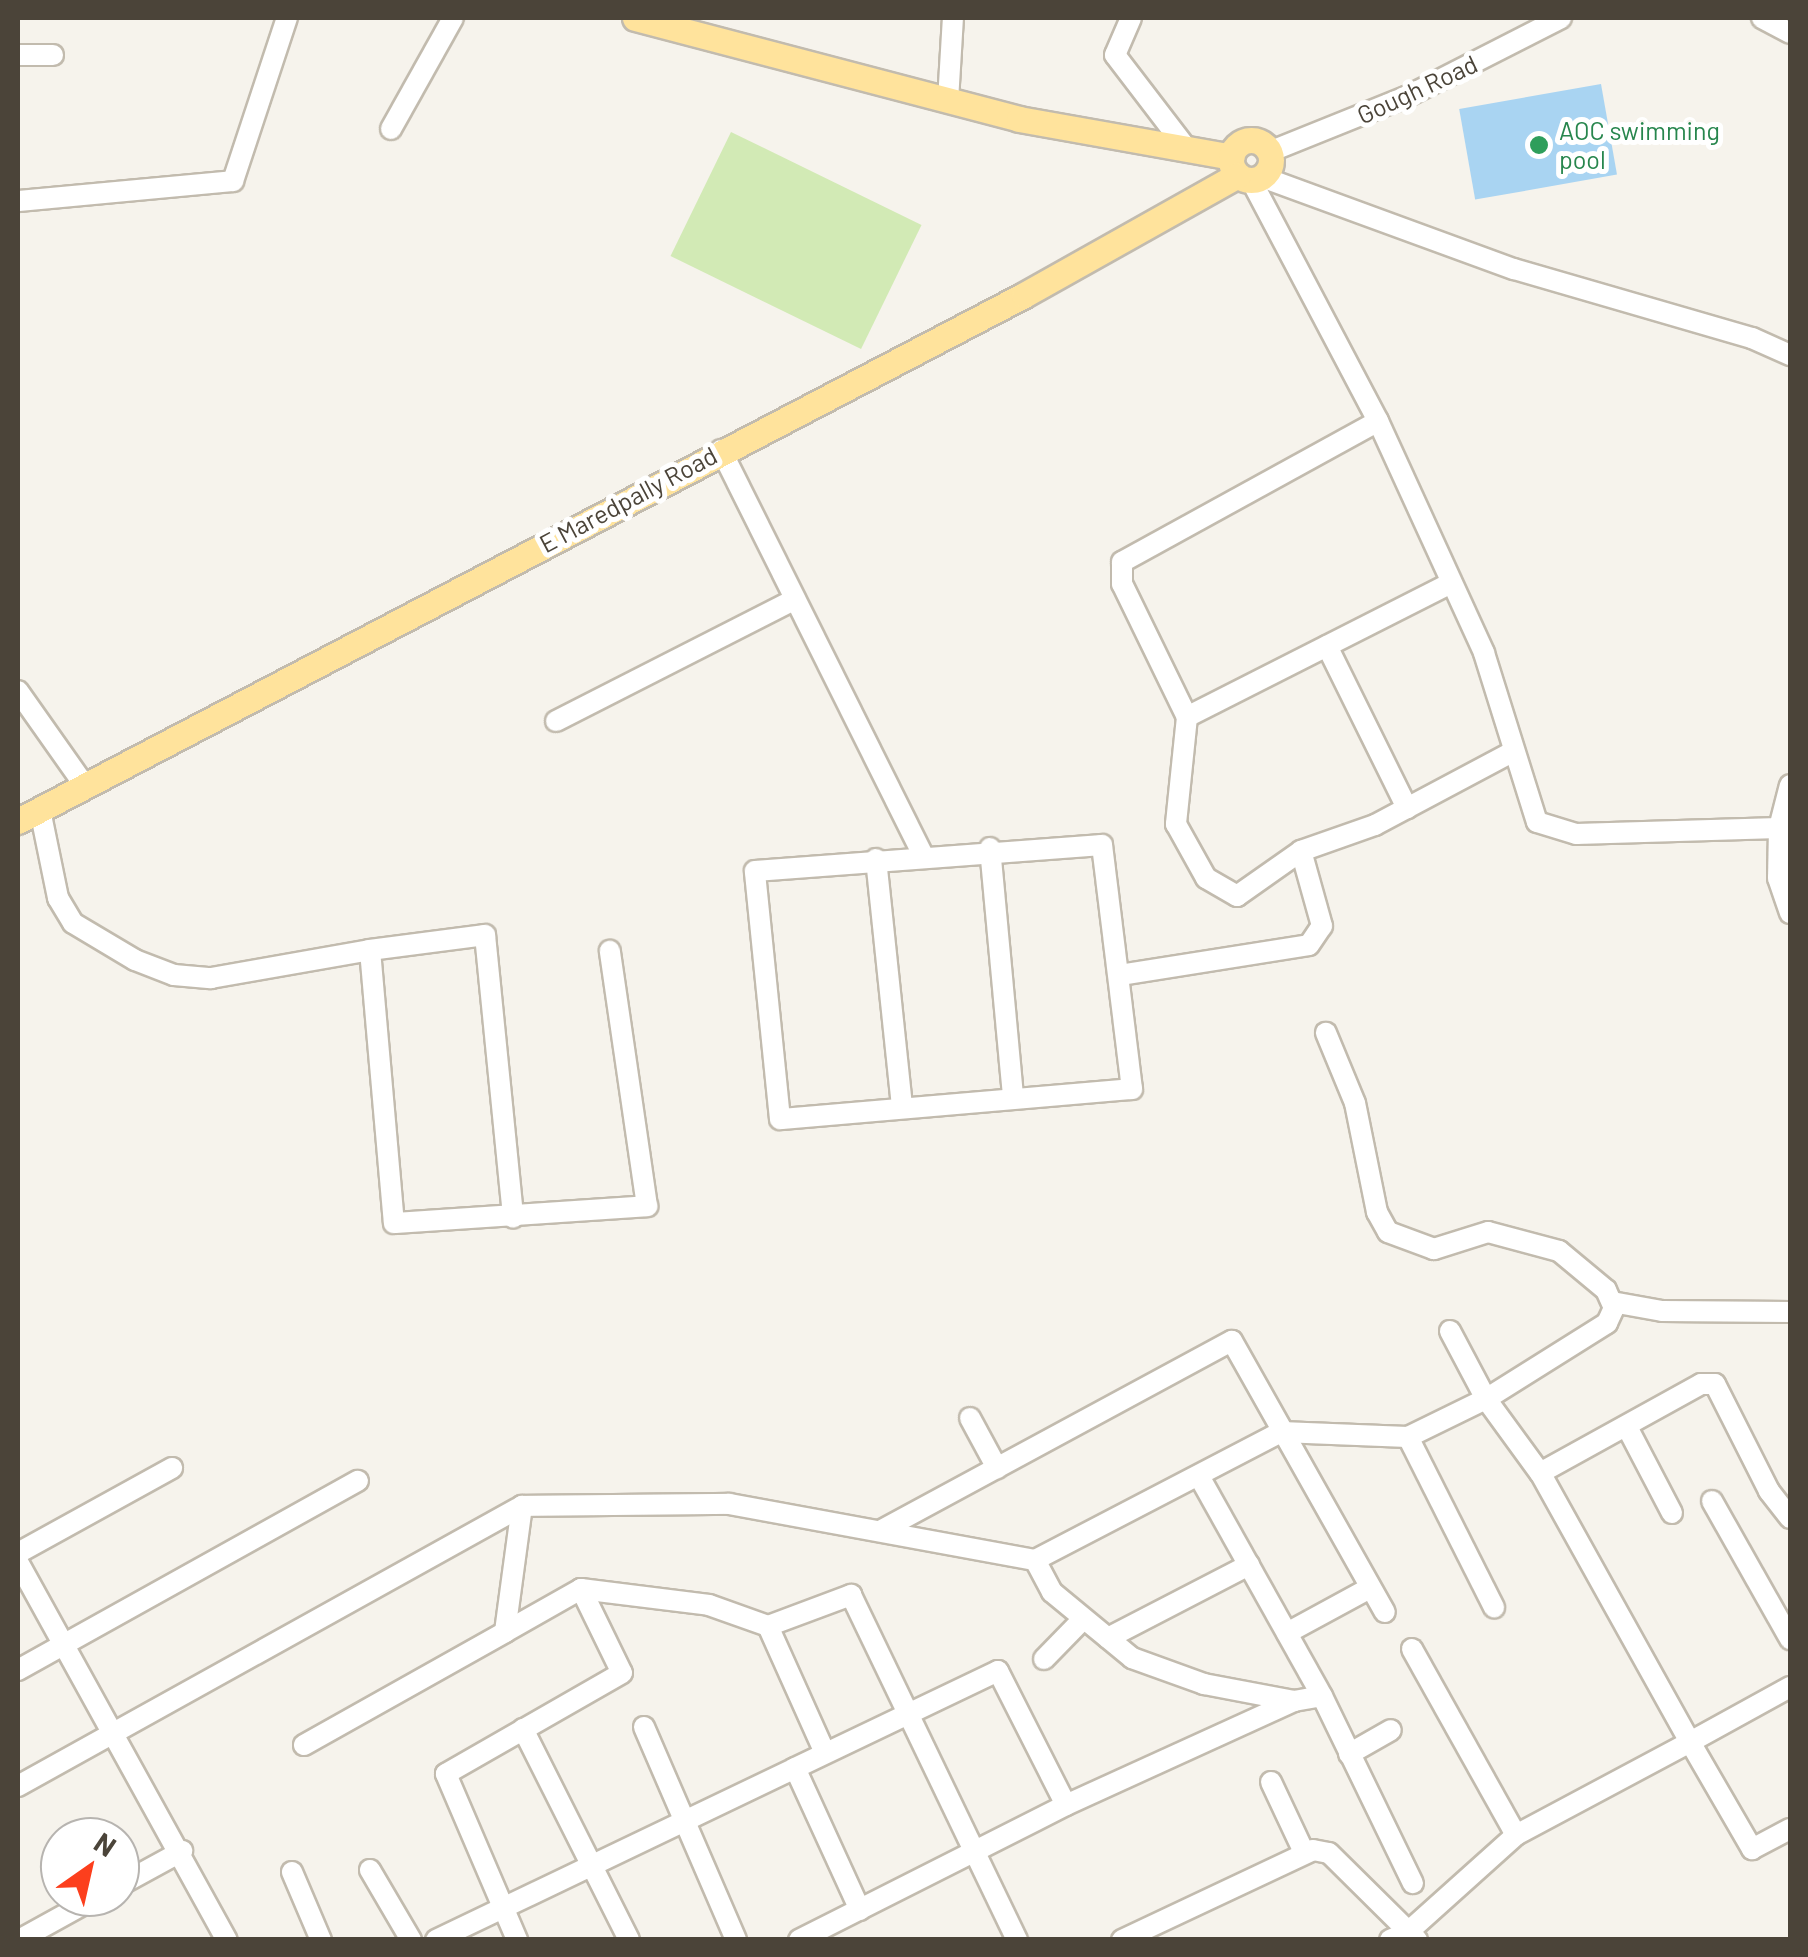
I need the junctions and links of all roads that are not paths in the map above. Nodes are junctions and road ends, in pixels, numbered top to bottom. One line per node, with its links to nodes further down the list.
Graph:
1 (287, 18): 15 (street)
2 (454, 18): 12 (street)
3 (635, 18): 11 (main road)
4 (953, 18): 11 (street)
5 (1561, 18): 14 (street, Gough Road)
6 (1762, 18): 8 (street)
7 (1133, 20): 13 (street)
8 (1790, 33)
9 (18, 55): 10 (street)
10 (52, 56)
11 (948, 101): 13 (main road)
12 (391, 129)
13 (1186, 148): 14 (main road)
14 (1250, 168): 16 (street); 17 (street); 18 (main road, E Maredpally Road)
15 (18, 202)
16 (1790, 355)
17 (1378, 422): 19 (street); 23 (street)
18 (721, 450): 20 (street); 27 (main road, E Maredpally Road)
19 (1451, 583): 21 (street); 25 (street)
20 (796, 599): 24 (street); 33 (street)
21 (1327, 646): 23 (street); 28 (street)
22 (18, 692): 27 (street)
23 (1188, 717): 32 (street)
24 (556, 720)
25 (1514, 751): 28 (street); 30 (street)
26 (1790, 785): 30 (street)
27 (84, 786): 29 (main road, E Maredpally Road)
28 (1406, 808): 32 (street)
29 (29, 816): 36 (street)
30 (1779, 828): 35 (street)
31 (990, 848): 33 (street); 38 (street); 40 (street)
32 (1301, 851): 38 (street)
33 (924, 855): 34 (street)
34 (876, 859): 41 (street); 41 (street)
35 (1790, 913)
36 (370, 950): 42 (street); 42 (street)
37 (610, 950): 42 (street)
38 (1120, 975): 40 (street)
39 (1326, 1033): 43 (street)
40 (1014, 1096): 41 (street)
41 (902, 1108)
42 (514, 1218)
43 (1612, 1302): 44 (street); 46 (street)
44 (1790, 1312)
45 (1450, 1331): 46 (street)
46 (1486, 1399): 50 (street); 53 (street)
47 (970, 1418): 52 (street)
48 (1627, 1427): 53 (street); 58 (street); 59 (street)
49 (1280, 1432): 50 (street); 52 (street); 54 (street); 65 (street)
50 (1408, 1437): 67 (street)
51 (172, 1468): 61 (street)
52 (997, 1468): 60 (street)
53 (1540, 1473): 87 (street)
54 (1200, 1476): 62 (street); 64 (street)
55 (358, 1481): 75 (street)
56 (1712, 1500): 74 (street)
57 (522, 1506): 60 (street); 71 (street); 86 (street)
58 (1672, 1513)
59 (1790, 1518)
60 (880, 1532): 62 (street)
61 (18, 1553)
62 (1035, 1560): 69 (street)
63 (18, 1562): 75 (street)
64 (1249, 1565): 72 (street); 73 (street)
65 (1370, 1588): 68 (street); 72 (street)
66 (581, 1589): 70 (street); 71 (street); 84 (street)
67 (1494, 1607)
68 (1385, 1612)
69 (1082, 1620): 73 (street); 77 (street)
70 (768, 1626): 82 (street); 89 (street)
71 (505, 1632): 88 (street)
72 (1287, 1633): 80 (street)
73 (1108, 1638): 81 (street)
74 (1790, 1639)
75 (64, 1644): 78 (street); 86 (street)
76 (1412, 1649): 97 (street)
77 (1044, 1659)
78 (18, 1670)
79 (1790, 1688): 87 (street)
80 (1322, 1696): 81 (street); 90 (street)
81 (1294, 1701): 94 (street)
82 (904, 1714): 89 (street); 94 (street); 99 (street)
83 (644, 1727): 95 (street)
84 (523, 1729): 101 (street); 106 (street)
85 (1391, 1730): 90 (street)
86 (115, 1732): 93 (street); 98 (street)
87 (1690, 1742): 96 (street); 97 (street)
88 (304, 1745)
89 (825, 1753): 91 (street)
90 (1349, 1754): 105 (street)
91 (795, 1768): 95 (street); 107 (street)
92 (1271, 1782): 100 (street)
93 (18, 1786)
94 (1066, 1804): 99 (street)
95 (682, 1820): 101 (street); 117 (street)
96 (1790, 1829)
97 (1516, 1835): 109 (street)
98 (182, 1851): 104 (street); 111 (street)
99 (974, 1852): 107 (street); 119 (street)
100 (1304, 1852): 109 (street); 120 (street)
101 (592, 1868): 106 (street); 116 (street)
102 (370, 1870): 113 (street)
103 (292, 1872): 112 (street)
104 (140, 1874)
105 (1413, 1882)
106 (502, 1907): 114 (street); 115 (street)
107 (860, 1910): 118 (street)
108 (61, 1917): 110 (street)
109 (1405, 1937)
110 (19, 1940)
111 (227, 1940)
112 (320, 1940)
113 (410, 1940)
114 (436, 1940)
115 (516, 1940)
116 (629, 1940)
117 (736, 1940)
118 (799, 1940)
119 (1017, 1940)
120 (1122, 1940)

